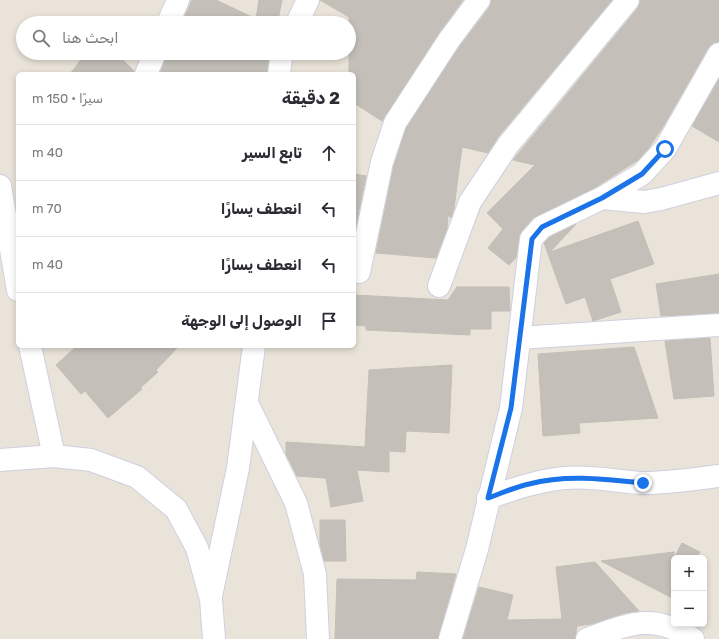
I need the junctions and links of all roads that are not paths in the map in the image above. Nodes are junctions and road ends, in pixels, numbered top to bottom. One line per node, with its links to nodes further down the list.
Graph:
1 (178, 0): 5 (street)
2 (308, 0): 6 (street)
3 (479, 0): 16 (street)
4 (628, 0): 17 (street)
5 (171, 16)
6 (300, 16)
7 (719, 54): 14 (street)
8 (152, 60): 10 (street)
9 (282, 60): 11 (street)
10 (147, 72)
11 (280, 72)
12 (719, 183): 14 (street)
13 (0, 186): 15 (street)
14 (602, 198): 19 (street)
15 (15, 264)
16 (359, 272)
17 (440, 286)
18 (719, 325): 19 (street)
19 (519, 338): 26 (street)
20 (30, 348): 23 (street)
21 (254, 348): 22 (street)
22 (247, 403): 27 (street); 29 (street)
23 (54, 456): 24 (street); 27 (street)
24 (0, 460)
25 (716, 480): 26 (street)
26 (488, 498): 30 (street)
27 (211, 599): 28 (street)
28 (214, 639)
29 (318, 639)
30 (450, 639)
31 (587, 639): 32 (street)
32 (693, 639)

